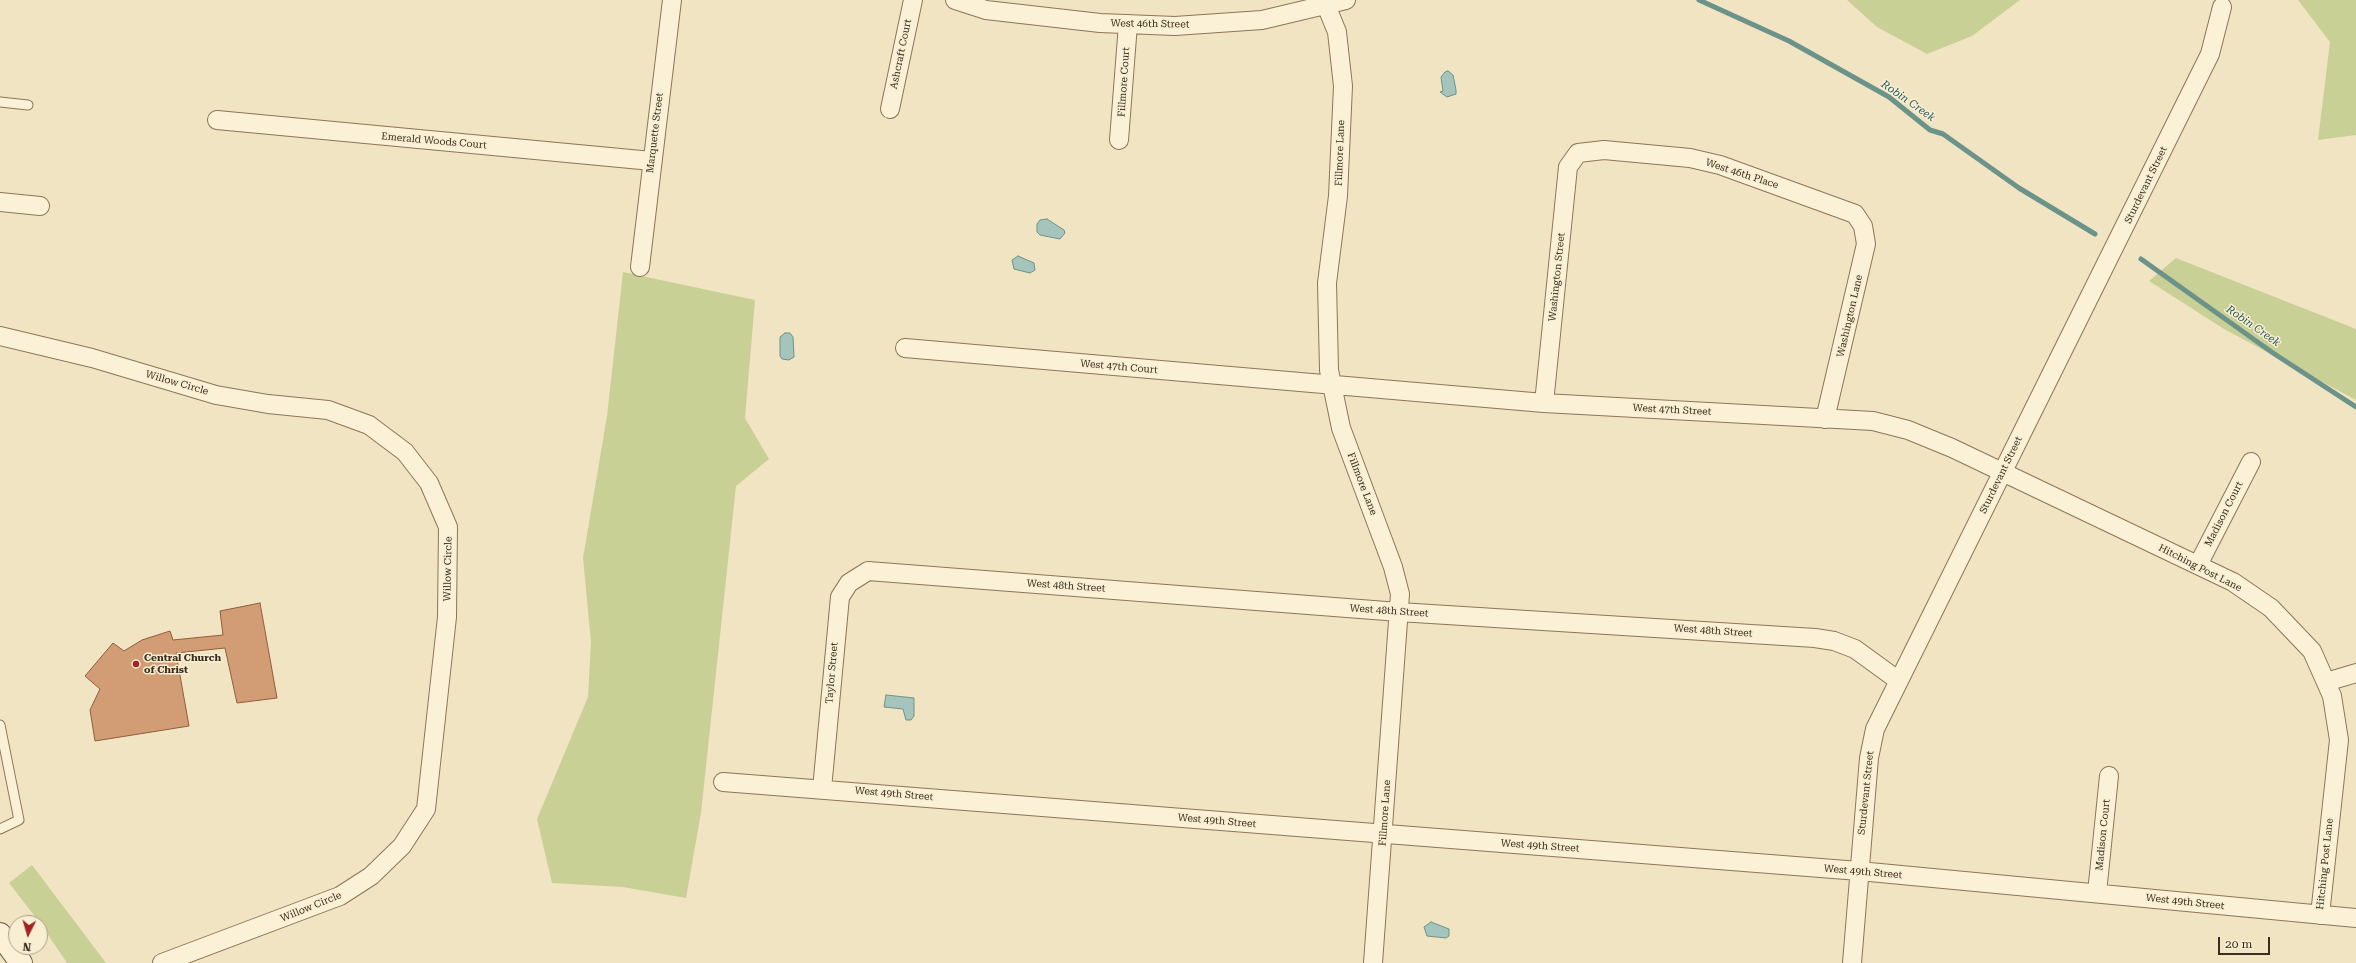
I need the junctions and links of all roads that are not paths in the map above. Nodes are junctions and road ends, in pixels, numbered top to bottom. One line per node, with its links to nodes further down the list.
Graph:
1 (672, 0): 14 (street, Marquette Street)
2 (913, 0): 10 (street, Ashcraft Court)
3 (955, 0): 7 (street, West 46th Street)
4 (1346, 0): 5 (street, West 46th Street)
5 (1326, 5): 7 (street, West 46th Street); 21 (street, Fillmore Lane)
6 (2222, 6): 25 (street, Sturdevant Street)
7 (1128, 24): 12 (street, Fillmore Court)
8 (0, 102): 9 (lane)
9 (28, 105)
10 (890, 109)
11 (217, 120): 14 (street, Emerald Woods Court)
12 (1119, 140)
13 (1578, 153): 17 (street, West 46th Place); 22 (street, Washington Street)
14 (652, 161): 18 (street, Marquette Street)
15 (0, 202): 16 (street)
16 (40, 206)
17 (1855, 214): 23 (street, Washington Lane)
18 (640, 267)
19 (0, 336): 44 (street, Willow Circle)
20 (905, 348): 21 (street, West 47th Court)
21 (1332, 385): 22 (street, West 47th Street); 28 (street, Fillmore Lane)
22 (1544, 403): 23 (street, West 47th Street)
23 (1825, 419): 25 (street, West 47th Street)
24 (2251, 462): 26 (street, Madison Court)
25 (2002, 472): 26 (street, Hitching Post Lane); 30 (street, Sturdevant Street)
26 (2198, 565): 31 (street, Hitching Post Lane)
27 (868, 571): 28 (street, West 48th Street); 35 (street, Taylor Street)
28 (1399, 612): 30 (street, West 48th Street); 37 (street, Fillmore Lane)
29 (2356, 673): 31 (street)
30 (1899, 680): 38 (street, Sturdevant Street)
31 (2326, 682): 40 (street, Hitching Post Lane)
32 (0, 725): 36 (lane)
33 (2109, 776): 39 (street, Madison Court)
34 (723, 782): 35 (street, West 49th Street)
35 (822, 789): 37 (street, West 49th Street)
36 (0, 829)
37 (1384, 834): 38 (street, West 49th Street); 45 (street, Fillmore Lane)
38 (1859, 871): 39 (street, West 49th Street); 46 (street, Sturdevant Street)
39 (2097, 893): 40 (street, West 49th Street)
40 (2320, 915): 41 (street, West 49th Street)
41 (2356, 918)
42 (0, 934): 43 (main road)
43 (21, 963)
44 (162, 963)
45 (1373, 963)
46 (1852, 963)

